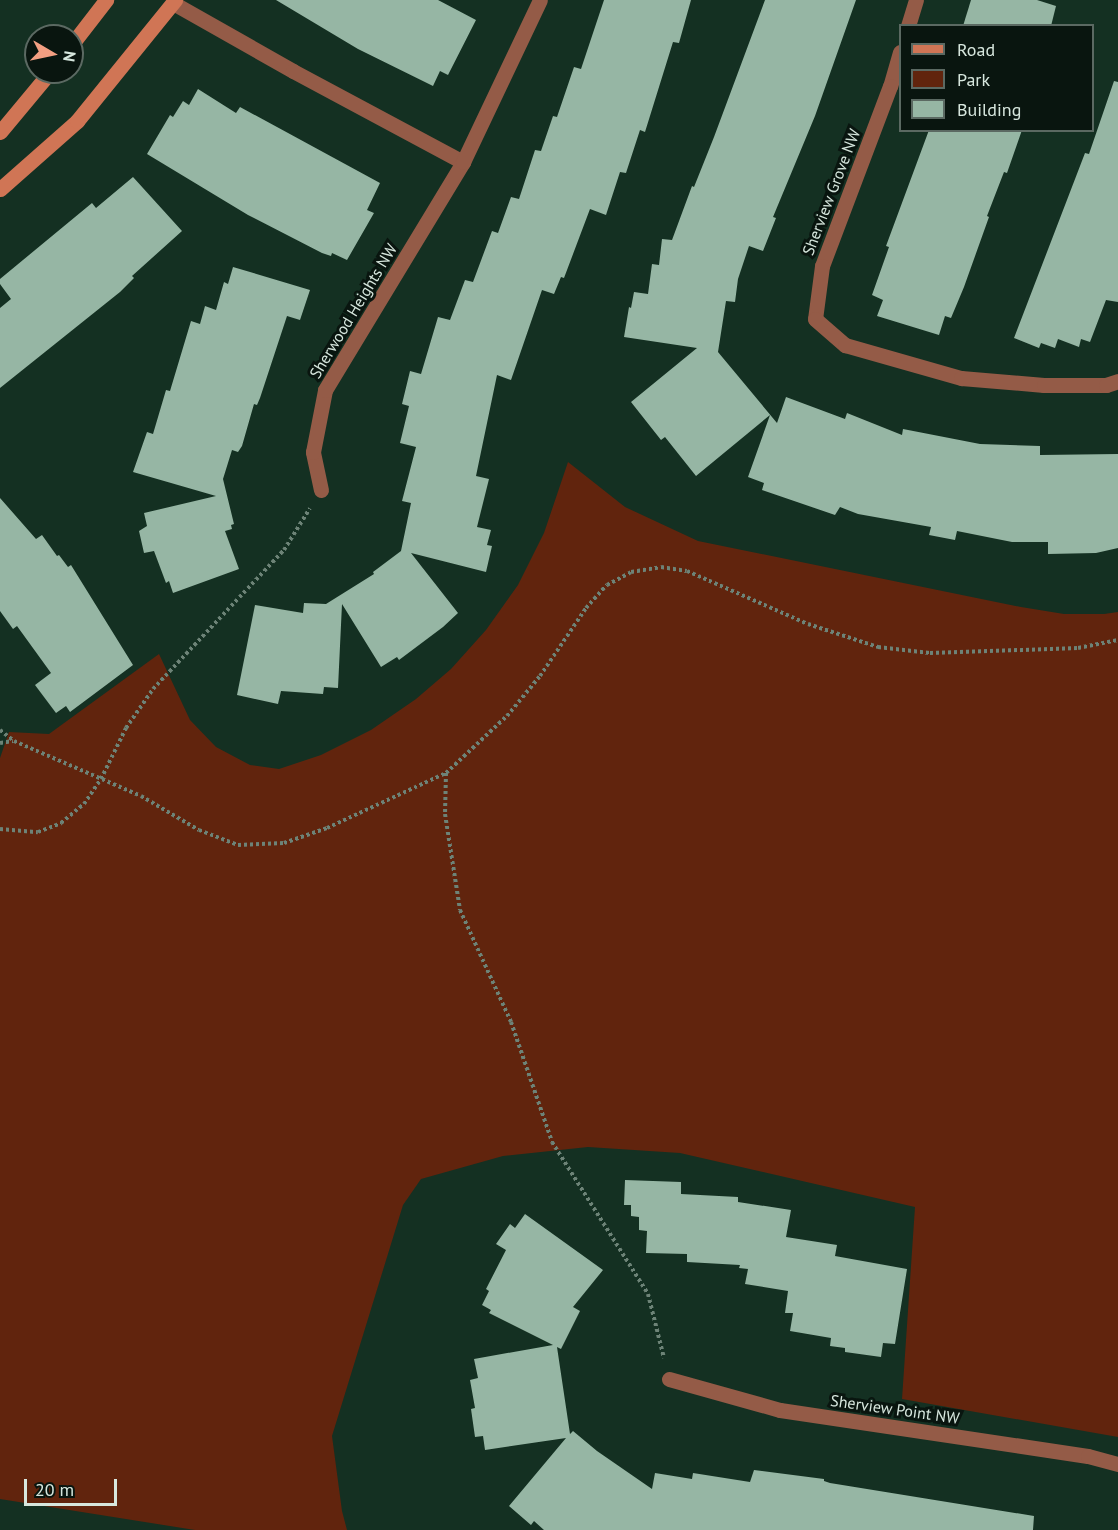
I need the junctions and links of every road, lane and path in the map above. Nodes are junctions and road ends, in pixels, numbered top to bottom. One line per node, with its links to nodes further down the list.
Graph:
1 (106, 0): 6 (street)
2 (540, 0): 10 (street, Sherwood Heights NW)
3 (916, 0): 5 (street)
4 (174, 1): 10 (street); 11 (street)
5 (909, 24)
6 (84, 28)
7 (899, 55): 12 (street, Sherview Grove NW)
8 (40, 84): 9 (street)
9 (0, 132)
10 (463, 162): 13 (street, Sherwood Heights NW)
11 (0, 189)
12 (1118, 381)
13 (321, 490): 19 (path)
14 (1118, 640): 18 (path)
15 (0, 730): 16 (path)
16 (14, 741): 17 (path); 19 (path)
17 (0, 743)
18 (446, 773): 19 (path); 21 (path)
19 (101, 779): 20 (path)
20 (0, 829)
21 (669, 1379): 22 (street, Sherview Point NW)
22 (1118, 1464)

